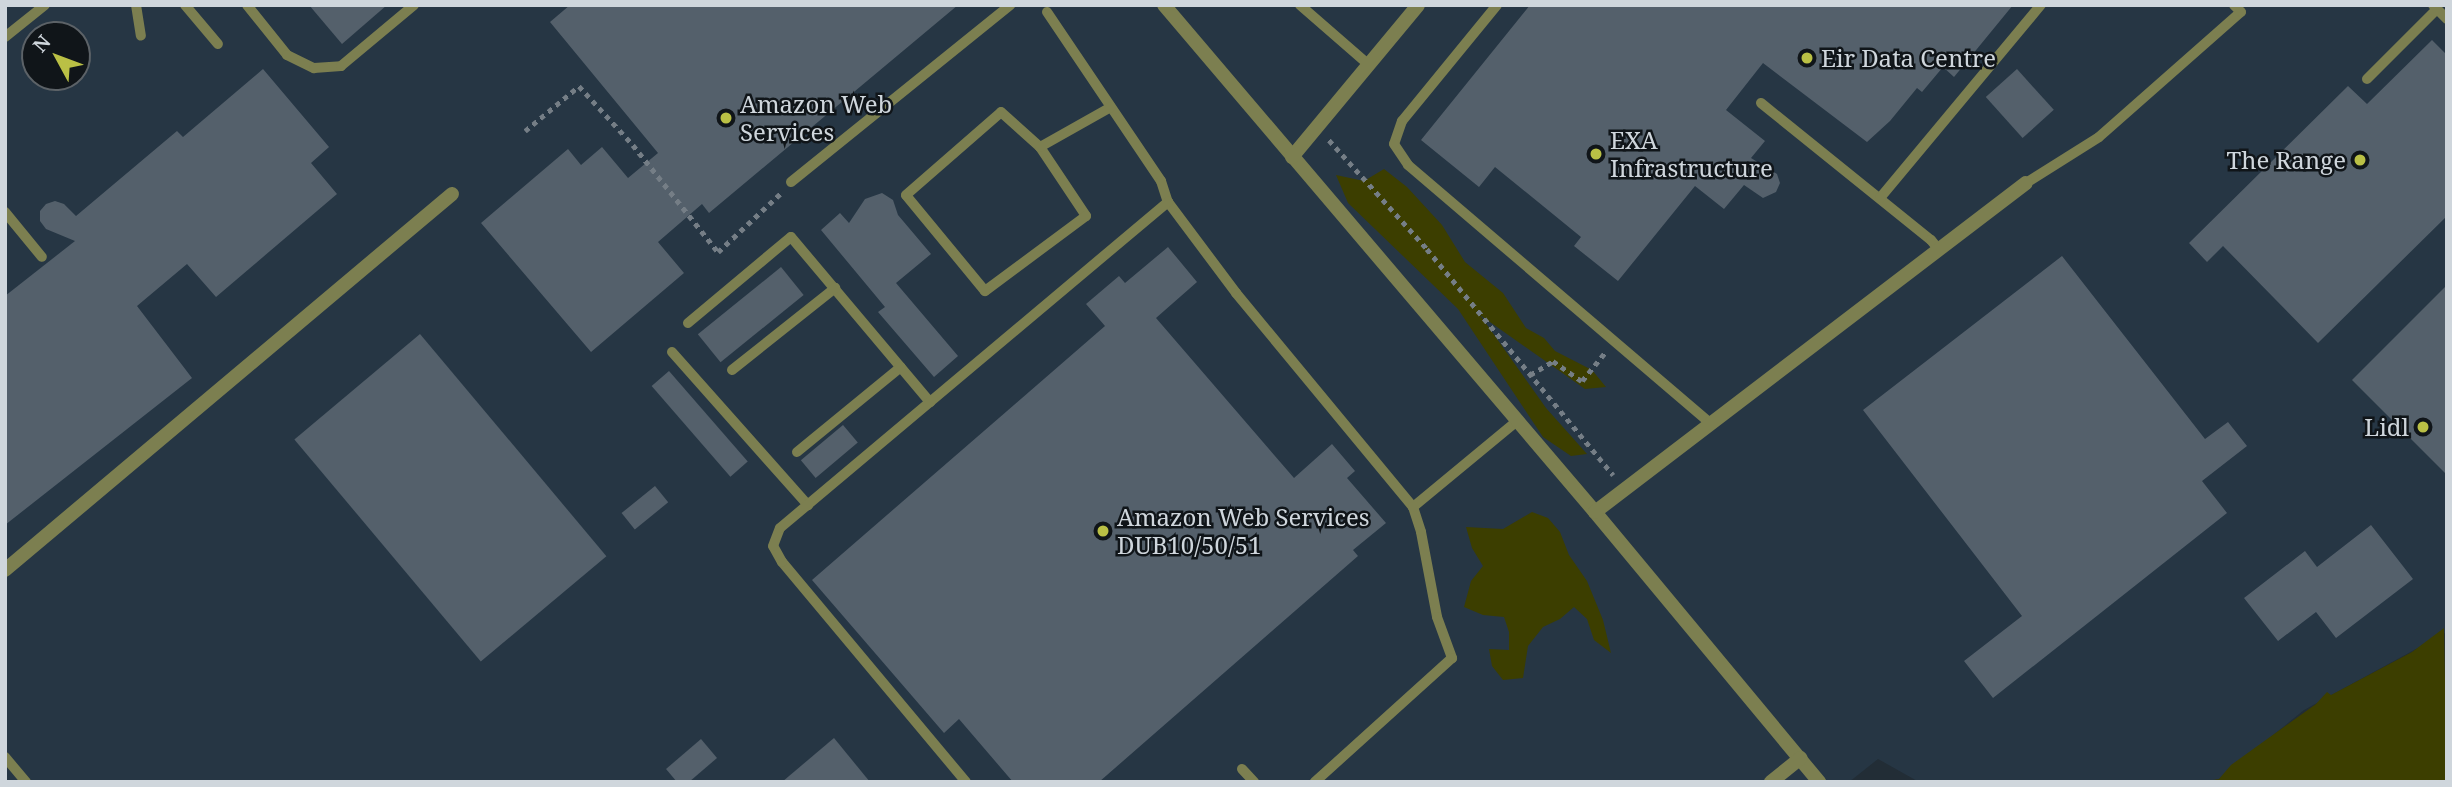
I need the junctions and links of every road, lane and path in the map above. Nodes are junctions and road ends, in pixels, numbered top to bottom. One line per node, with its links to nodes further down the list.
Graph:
1 (45, 5): 17 (lane)
2 (136, 5): 16 (lane)
3 (185, 5): 18 (lane)
4 (247, 5): 5 (lane)
5 (414, 5)
6 (1010, 5): 27 (lane)
7 (1164, 5): 26 (street)
8 (1300, 5): 19 (lane)
9 (1418, 5): 19 (street)
10 (1497, 5): 37 (lane)
11 (2041, 5): 30 (lane)
12 (2234, 5): 28 (lane)
13 (2435, 7): 15 (lane); 20 (lane)
14 (1048, 8): 22 (lane)
15 (2447, 19)
16 (141, 36)
17 (5, 37)
18 (218, 44)
19 (1369, 65): 23 (street)
20 (2367, 79)
21 (1761, 103): 30 (lane)
22 (1111, 107): 25 (lane); 31 (lane)
23 (1316, 127): 26 (street); 41 (path)
24 (525, 131): 27 (path)
25 (1040, 147): 25 (lane)
26 (1292, 157): 43 (street)
27 (791, 182)
28 (2026, 183): 33 (street)
29 (452, 194): 50 (street)
30 (1880, 198): 33 (lane)
31 (1168, 202): 42 (lane); 48 (lane)
32 (5, 212): 34 (lane)
33 (1939, 250): 44 (street)
34 (42, 257)
35 (835, 288): 36 (lane); 39 (lane); 40 (lane)
36 (688, 323)
37 (1614, 341): 41 (path); 44 (lane)
38 (672, 352): 47 (lane)
39 (901, 367): 42 (lane); 45 (lane)
40 (732, 370)
41 (1530, 375): 46 (path)
42 (930, 402): 47 (lane)
43 (1518, 420): 48 (lane); 49 (street)
44 (1711, 424): 46 (street)
45 (797, 452)
46 (1624, 489): 49 (street)
47 (808, 505): 55 (lane)
48 (1413, 507): 57 (lane)
49 (1595, 512): 52 (street)
50 (5, 570)
51 (5, 757): 54 (lane)
52 (1801, 758): 58 (street); 59 (street)
53 (1242, 769): 56 (lane)
54 (26, 782)
55 (967, 782)
56 (1254, 782)
57 (1315, 782)
58 (1771, 782)
59 (1819, 782)

